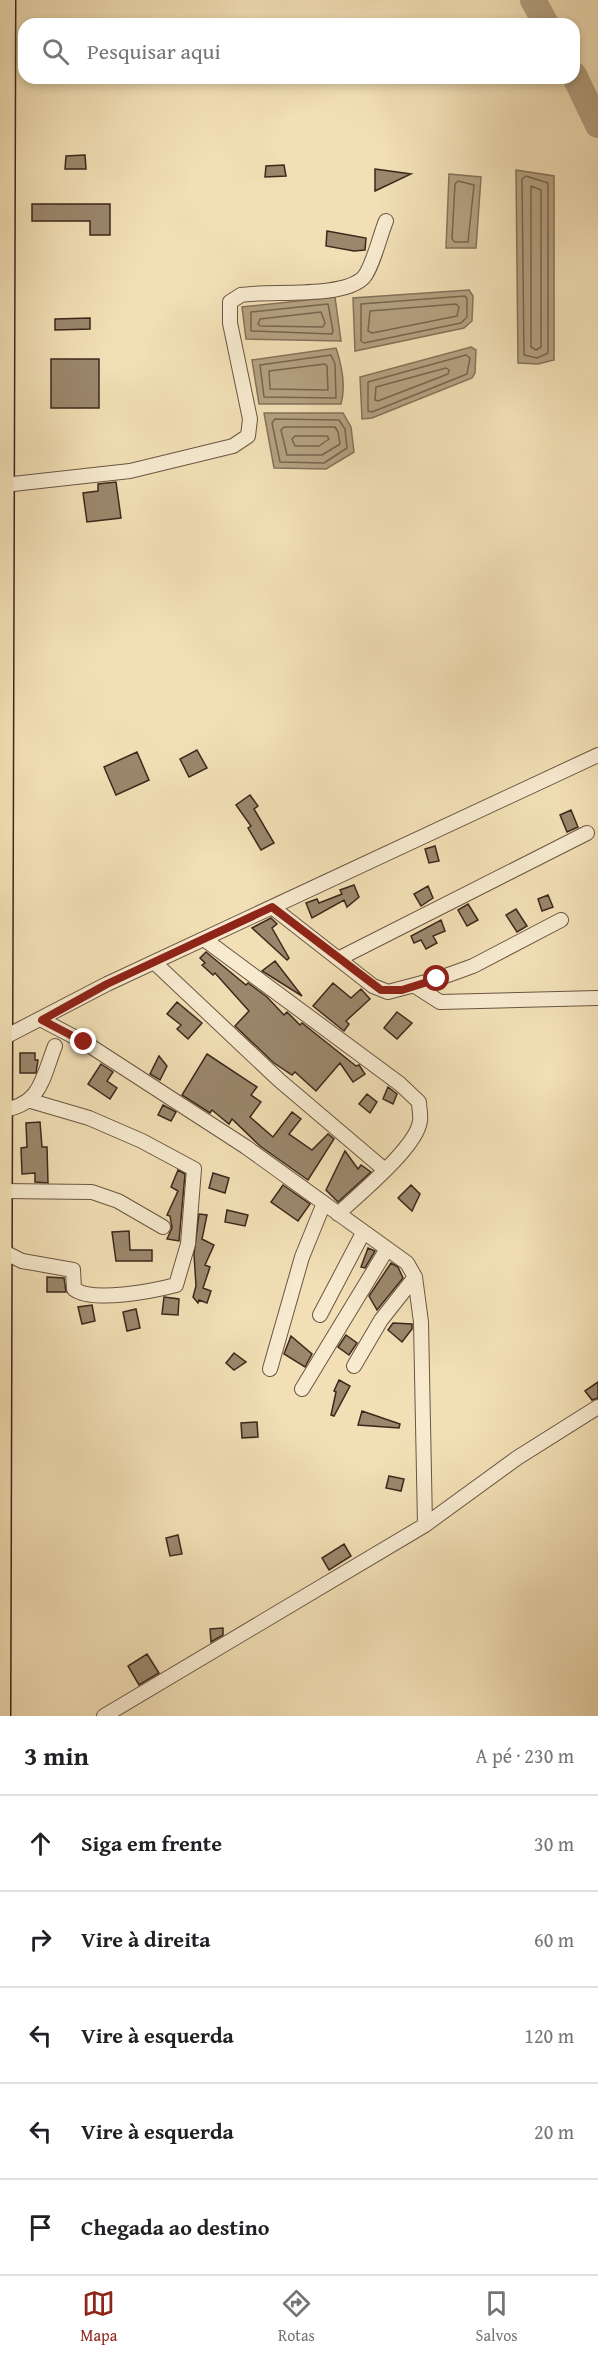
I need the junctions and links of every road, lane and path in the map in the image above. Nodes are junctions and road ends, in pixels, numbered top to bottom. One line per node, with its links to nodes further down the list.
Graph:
1 (6, 0): 2 (main road)
2 (3, 74): 4 (main road)
3 (386, 221): 4 (street)
4 (4, 485): 15 (main road)
5 (598, 755): 7 (street)
6 (587, 833): 10 (street)
7 (272, 907): 9 (street); 10 (street)
8 (561, 920): 12 (street)
9 (204, 939): 11 (street); 19 (street)
10 (340, 958): 12 (street)
11 (155, 963): 14 (street); 19 (street)
12 (415, 986): 13 (street)
13 (598, 998)
14 (42, 1020): 15 (street); 21 (street)
15 (3, 1038): 18 (main road)
16 (55, 1046): 17 (street)
17 (31, 1101): 18 (street); 26 (street)
18 (2, 1110): 20 (main road)
19 (385, 1170): 22 (street)
20 (2, 1191): 23 (street); 26 (main road)
21 (324, 1203): 22 (street); 30 (street)
22 (338, 1214): 24 (street)
23 (163, 1227)
24 (363, 1233): 25 (street); 28 (street)
25 (387, 1249): 27 (street); 31 (street)
26 (2, 1251): 34 (main road)
27 (415, 1277): 29 (street); 33 (street)
28 (320, 1315)
29 (354, 1366)
30 (270, 1369)
31 (302, 1389)
32 (598, 1407): 33 (street)
33 (425, 1525): 35 (street)
34 (1, 1716)
35 (104, 1716)

